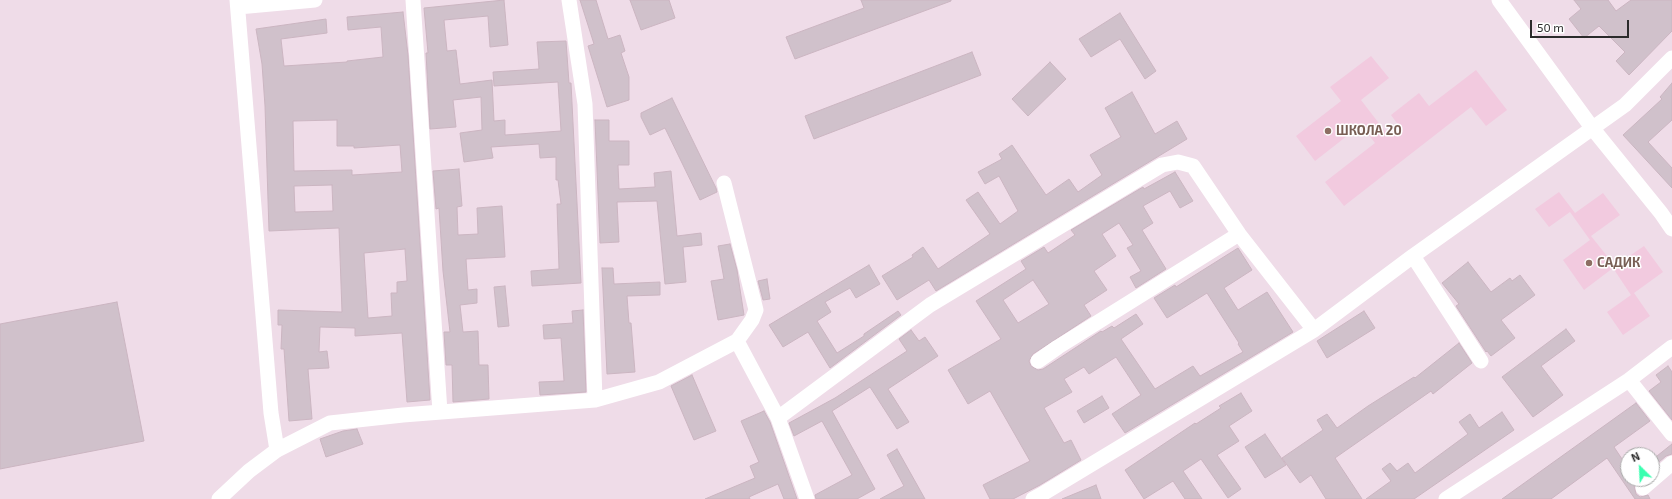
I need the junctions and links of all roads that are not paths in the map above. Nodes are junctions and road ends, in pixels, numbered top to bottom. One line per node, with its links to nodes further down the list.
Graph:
1 (315, 0): 5 (street)
2 (413, 0): 19 (street)
3 (569, 0): 18 (street)
4 (1499, 0): 7 (street)
5 (238, 3): 22 (street)
6 (1672, 58): 7 (street)
7 (1593, 129): 9 (street); 11 (street)
8 (724, 183): 13 (street)
9 (1672, 229)
10 (1239, 234): 12 (street); 15 (street); 20 (street)
11 (1413, 256): 12 (street); 16 (street)
12 (1314, 330): 25 (street)
13 (737, 341): 18 (street); 20 (street)
14 (1672, 347): 17 (street)
15 (1038, 361)
16 (1481, 361)
17 (1629, 380): 21 (street); 28 (street)
18 (595, 400): 19 (street)
19 (440, 412): 22 (street)
20 (778, 418): 27 (street)
21 (1672, 434)
22 (277, 450): 26 (street)
23 (1672, 464): 24 (street)
24 (1643, 488)
25 (1041, 497)
26 (219, 499)
27 (807, 499)
28 (1446, 499)

